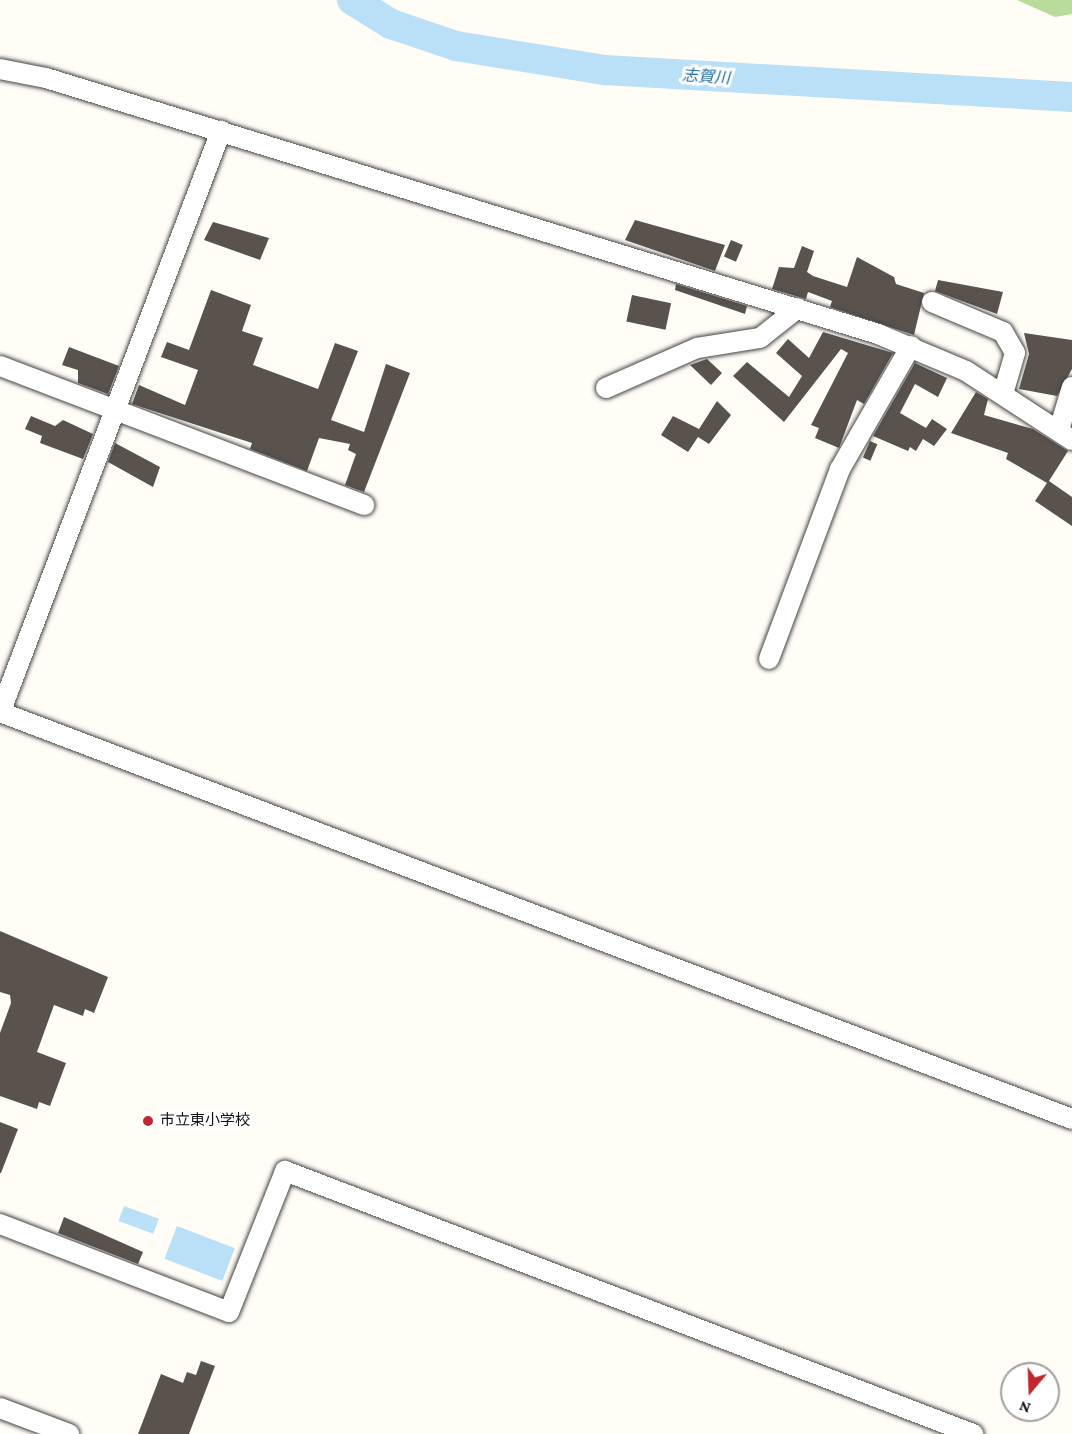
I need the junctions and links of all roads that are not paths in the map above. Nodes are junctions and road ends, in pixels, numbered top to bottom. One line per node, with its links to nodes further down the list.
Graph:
1 (0, 69): 2 (street)
2 (221, 131): 4 (street); 10 (street)
3 (932, 303): 9 (street)
4 (798, 308): 5 (street); 8 (street)
5 (911, 346): 9 (street); 13 (street)
6 (0, 366): 10 (street)
7 (1072, 387): 11 (street)
8 (606, 388)
9 (1003, 394): 11 (street)
10 (115, 411): 12 (street); 14 (street)
11 (1065, 435)
12 (364, 505)
13 (769, 659)
14 (0, 712): 15 (street)
15 (1072, 1119)
16 (0, 1224): 19 (street)
17 (0, 1407): 18 (street)
18 (69, 1434)
19 (973, 1434)

